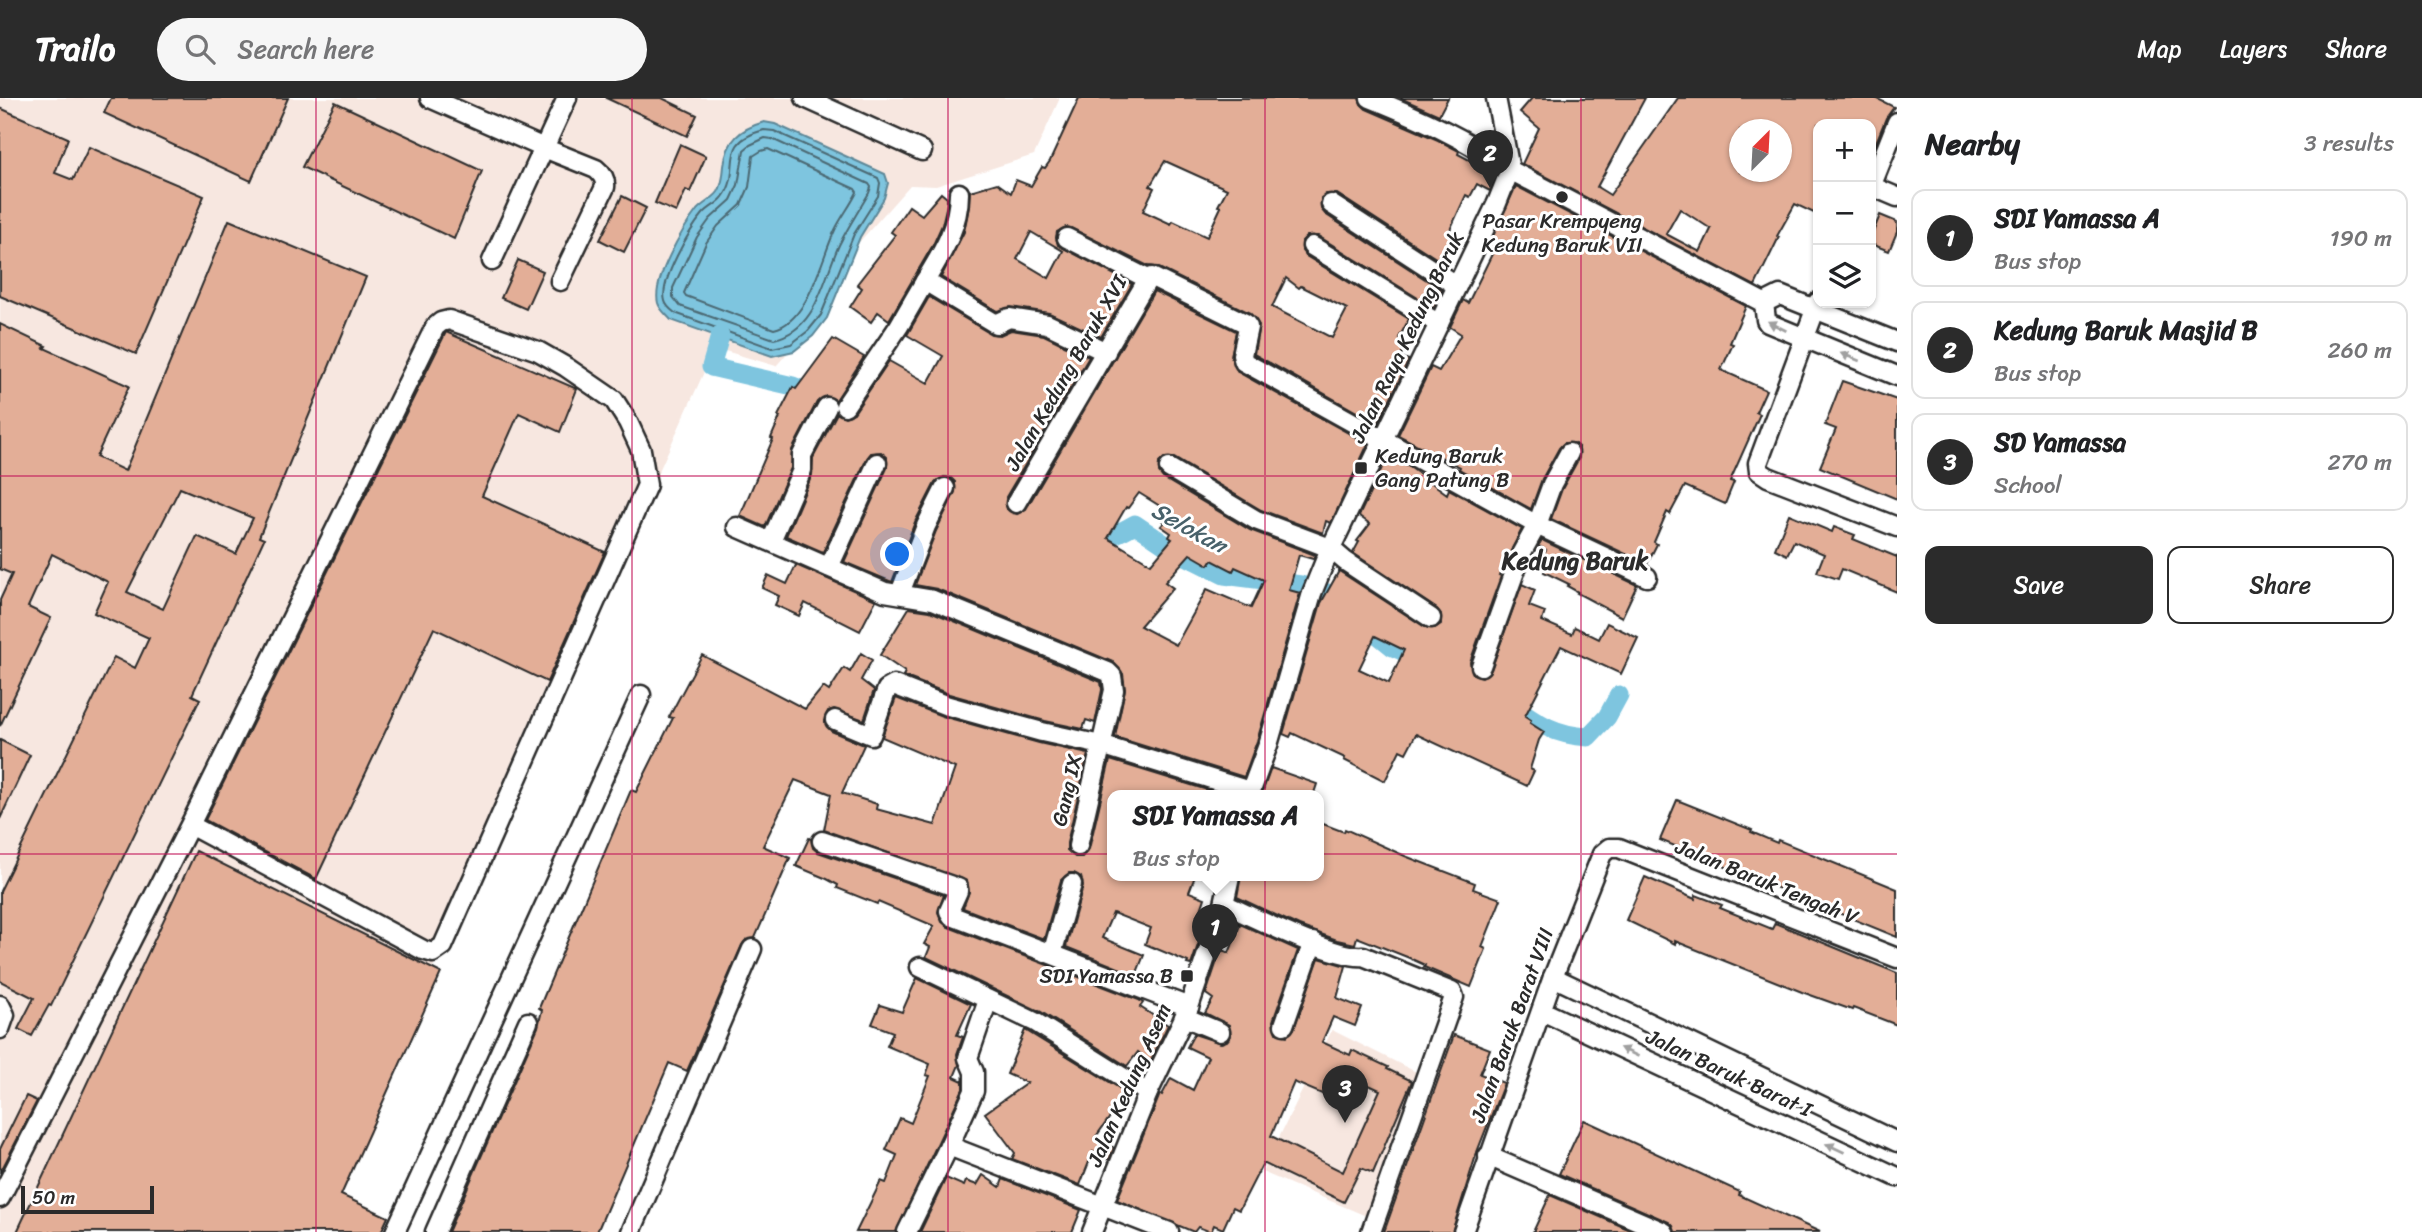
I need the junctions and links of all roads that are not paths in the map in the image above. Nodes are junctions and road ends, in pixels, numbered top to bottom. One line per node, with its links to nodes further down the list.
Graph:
1 (430, 98): 7 (street)
2 (567, 98): 7 (street)
3 (805, 98): 8 (street)
4 (1370, 98): 9 (street)
5 (1496, 98): 9 (street, Jalan Raya Kedung Baruk)
6 (1897, 122): 10 (street)
7 (544, 148): 17 (street); 19 (street)
8 (922, 150)
9 (1510, 170): 21 (street, Jalan Raya Kedung Baruk); 22 (street)
10 (1873, 182)
11 (1876, 189): 13 (street)
12 (959, 193): 20 (street)
13 (1897, 197)
14 (1331, 204): 21 (street)
15 (1067, 238): 18 (street)
16 (1312, 246): 26 (street)
17 (492, 261)
18 (1148, 279): 29 (street, Jalan Kedung Baruk XVI); 33 (street, Jalan Kedung Baruk XVI)
19 (559, 281)
20 (925, 281): 29 (street); 31 (street)
21 (1457, 286): 26 (street, Jalan Raya Kedung Baruk)
22 (1764, 303): 23 (street); 27 (street, one-way to 22)
23 (1813, 305)
24 (1815, 308): 27 (street)
25 (1820, 308): 28 (street)
26 (1439, 324): 33 (street, Jalan Raya Kedung Baruk)
27 (1803, 338): 30 (street, one-way to 27); 41 (street)
28 (1897, 342)
29 (1106, 352): 38 (street, Jalan Kedung Baruk XVI)
30 (1897, 376)
31 (845, 406)
32 (827, 407): 42 (street)
33 (1382, 441): 39 (street); 43 (street, Jalan Raya Kedung Baruk)
34 (1569, 453): 39 (street)
35 (877, 463): 44 (street)
36 (1170, 468): 43 (street)
37 (945, 488): 46 (street)
38 (1016, 503)
39 (1537, 525): 45 (street); 48 (street)
40 (737, 527): 42 (street)
41 (1897, 527)
42 (771, 541): 44 (street)
43 (1330, 548): 47 (street); 53 (street, Jalan Raya Kedung Baruk)
44 (829, 567): 46 (street)
45 (1647, 577)
46 (900, 593): 51 (street, Gang IX)
47 (1432, 618)
48 (1481, 666)
49 (641, 695): 82 (street)
50 (835, 720): 51 (street)
51 (1101, 745): 52 (street); 56 (street, Gang IX)
52 (1241, 790)
53 (1251, 790)
54 (190, 825): 54 (street); 80 (street)
55 (821, 841): 63 (street)
56 (1078, 846)
57 (1619, 848): 64 (street, Jalan Baruk Tengah V); 66 (street, Jalan Baruk Barat VIII)
58 (1229, 881): 60 (street, Jalan Kedung Asem)
59 (1072, 884): 63 (street)
60 (1224, 904): 61 (street); 70 (street, Jalan Kedung Asem)
61 (1313, 943): 72 (street); 88 (street)
62 (752, 948): 84 (street)
63 (1052, 954): 70 (street)
64 (1897, 958)
65 (920, 967): 67 (street)
66 (1553, 977): 69 (street, Jalan Baruk Barat VIII); 76 (street, Jalan Baruk Barat I)
67 (988, 1000): 75 (street); 77 (street)
68 (0, 1005): 73 (street)
69 (1542, 1010): 78 (street, Jalan Baruk Barat VIII); 79 (street, Jalan Baruk Barat I, one-way to 69)
70 (1186, 1012): 74 (street); 75 (street, Jalan Kedung Asem)
71 (528, 1022): 83 (street)
72 (1284, 1025)
73 (0, 1029)
74 (1220, 1032)
75 (1148, 1093): 81 (street, Jalan Kedung Asem)
76 (1897, 1142)
77 (949, 1146): 81 (street); 85 (street)
78 (1488, 1156): 89 (street, Jalan Baruk Barat VIII); 90 (street)
79 (1897, 1177)
80 (0, 1198)
81 (1102, 1207): 86 (street, Jalan Kedung Asem); 87 (street)
82 (395, 1232)
83 (435, 1232)
84 (631, 1232)
85 (907, 1232)
86 (1092, 1232)
87 (1169, 1232)
88 (1371, 1232)
89 (1463, 1232)
90 (1664, 1232)

